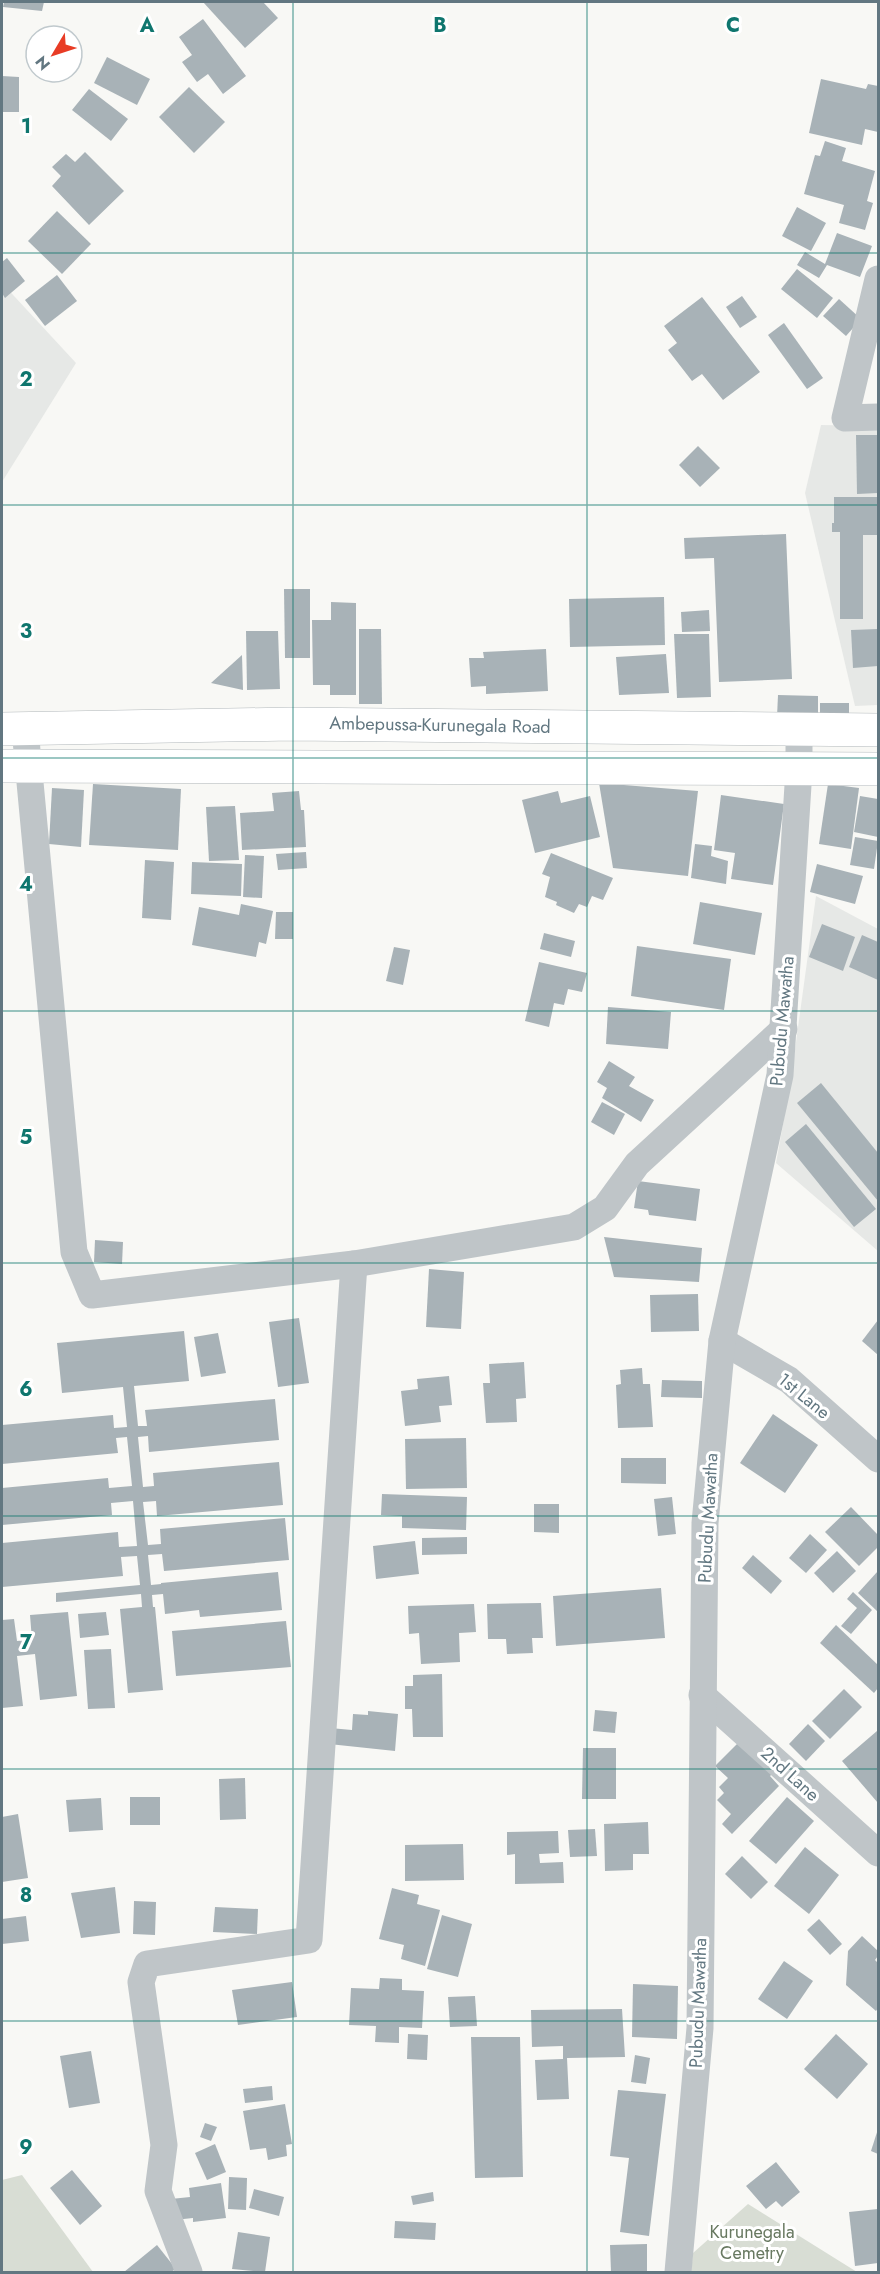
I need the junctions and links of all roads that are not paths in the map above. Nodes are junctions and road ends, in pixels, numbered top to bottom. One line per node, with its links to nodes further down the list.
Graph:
1 (879, 279): 2 (street)
2 (879, 417)
3 (13, 729): 4 (highway, Ambepussa-Kurunegala Road); 6 (street)
4 (799, 730): 5 (highway, Ambepussa-Kurunegala Road); 7 (street, Pubudu Mawatha)
5 (879, 730)
6 (15, 767): 7 (highway); 10 (street)
7 (799, 769): 8 (highway); 9 (street, Pubudu Mawatha)
8 (879, 769)
9 (784, 1029): 10 (street); 11 (street, Pubudu Mawatha)
10 (354, 1264): 15 (street)
11 (722, 1341): 12 (street, 1st Lane); 13 (street, Pubudu Mawatha)
12 (879, 1459)
13 (702, 1695): 14 (street, 2nd Lane); 16 (street, Pubudu Mawatha)
14 (879, 1854)
15 (189, 2272)
16 (678, 2272)

